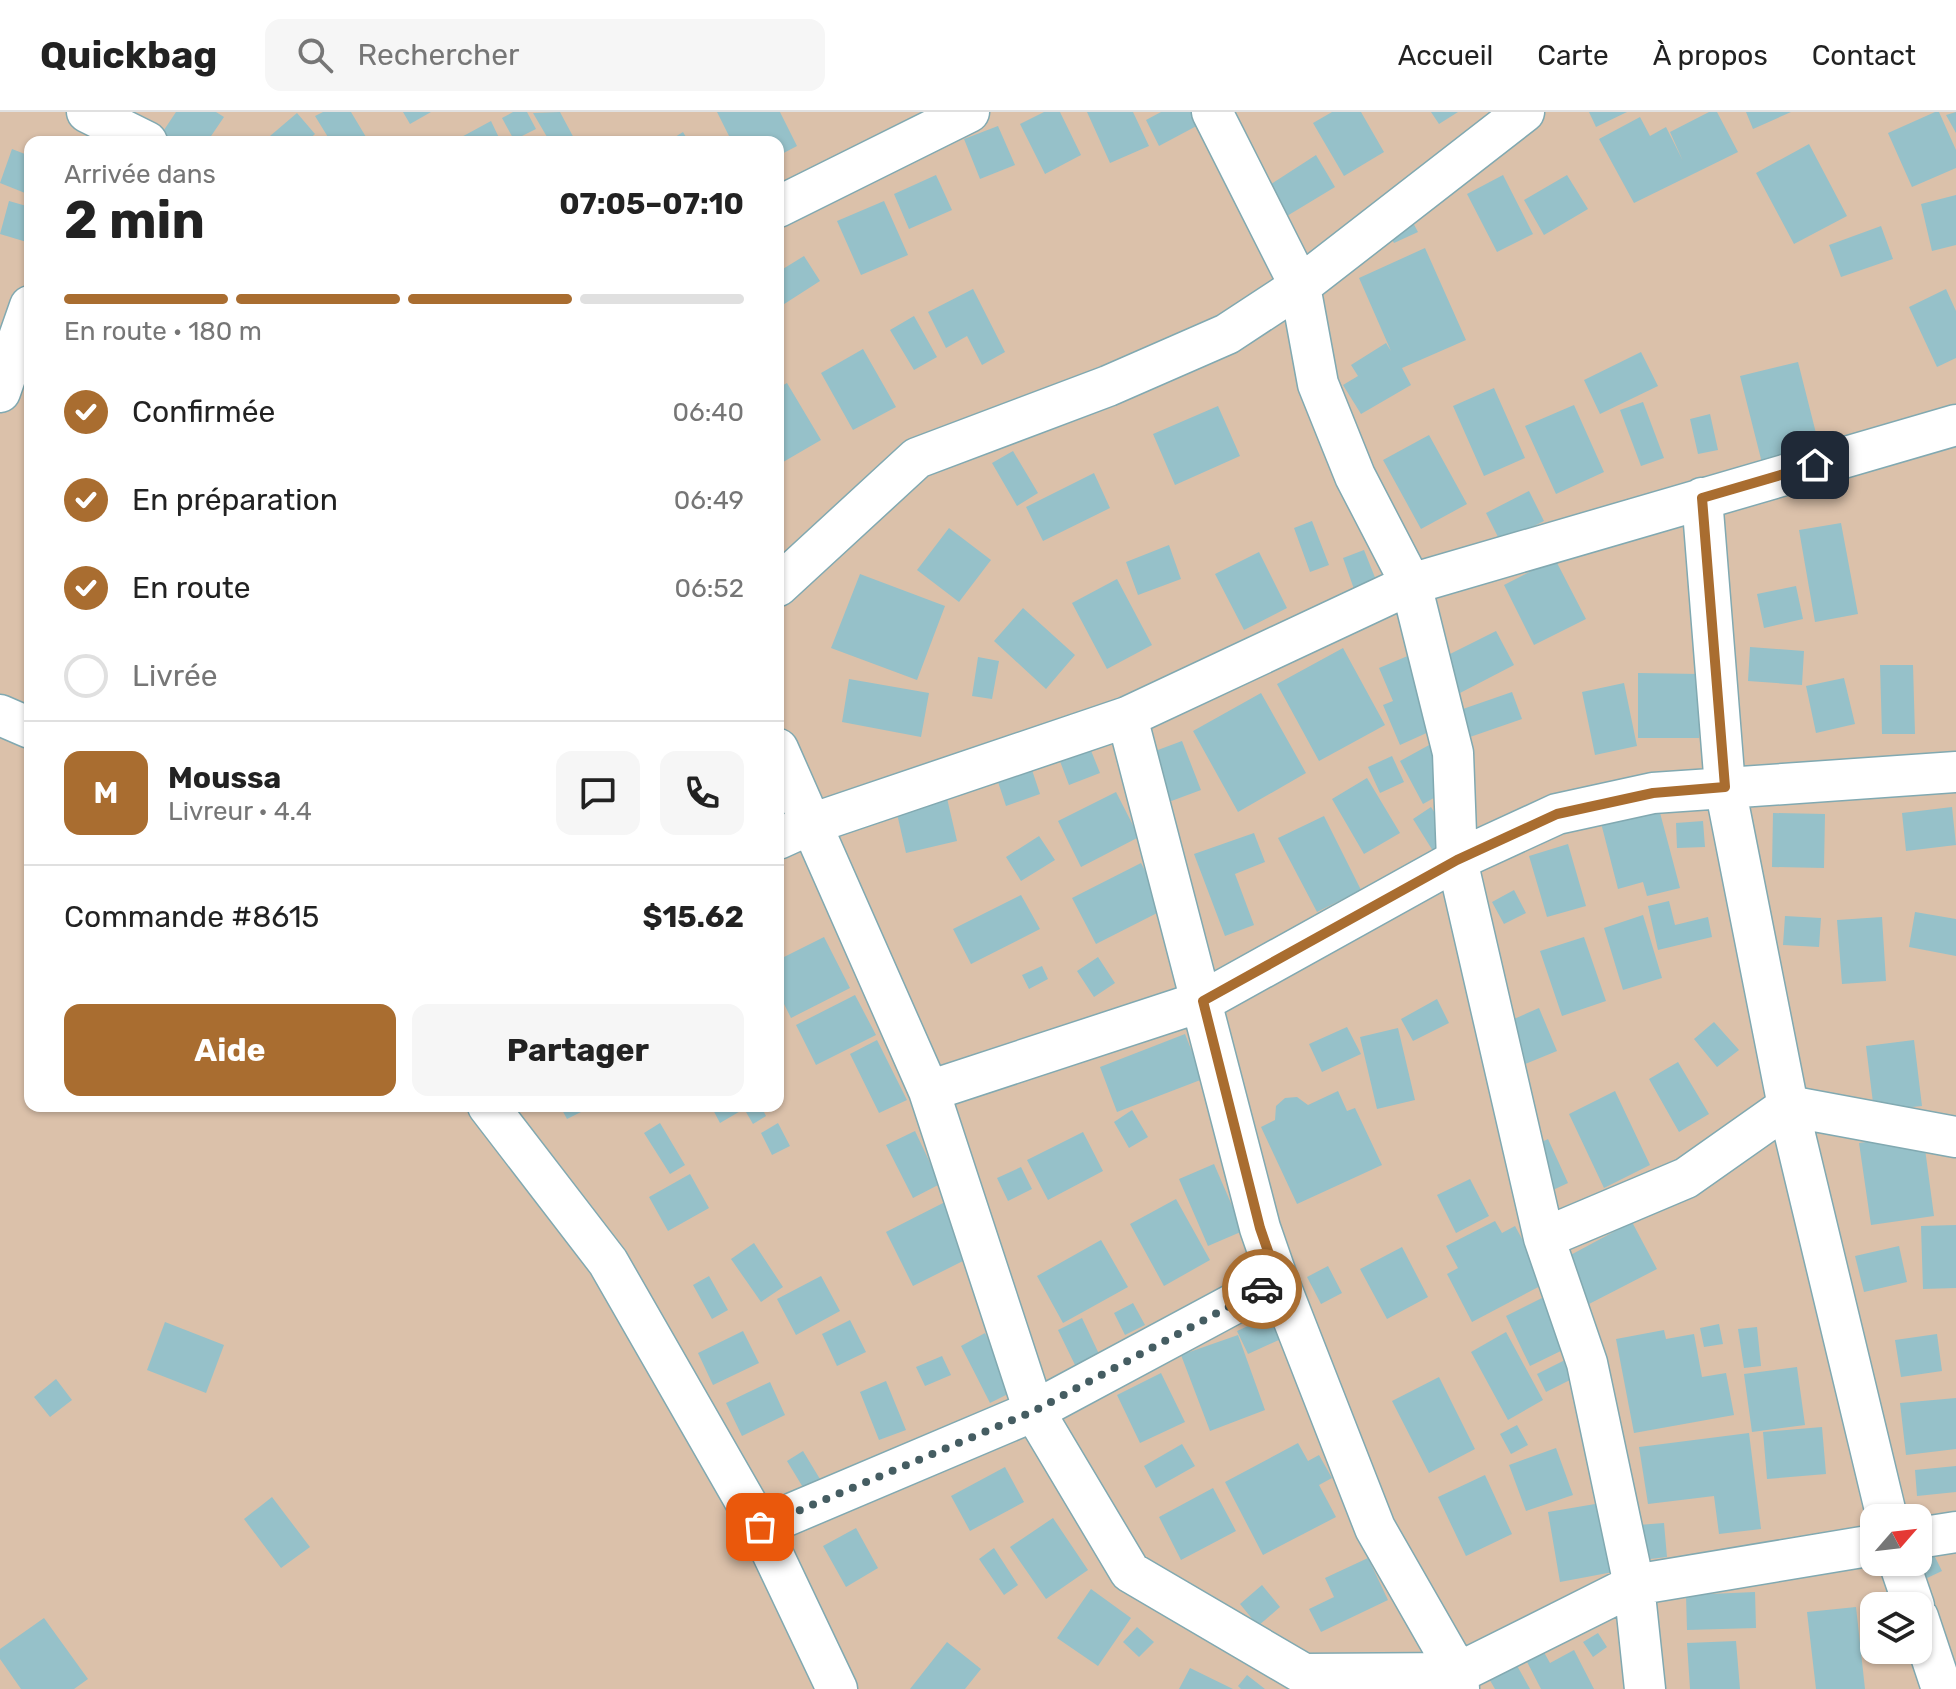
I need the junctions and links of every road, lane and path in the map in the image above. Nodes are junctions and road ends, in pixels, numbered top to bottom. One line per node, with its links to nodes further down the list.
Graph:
1 (969, 112): 6 (street)
2 (1212, 112): 7 (street)
3 (1524, 112): 7 (street)
4 (100, 121): 5 (street)
5 (134, 136)
6 (784, 204)
7 (1300, 286): 12 (street); 13 (street)
8 (24, 323): 9 (street)
9 (0, 392)
10 (1956, 425): 11 (street)
11 (1702, 498): 13 (street); 19 (street)
12 (784, 580)
13 (1411, 584): 15 (street); 21 (street)
14 (0, 715): 16 (street)
15 (1127, 717): 20 (street); 22 (street)
16 (24, 725)
17 (1956, 772): 19 (street)
18 (784, 780): 20 (street)
19 (1725, 787): 21 (street); 24 (street)
20 (794, 832): 23 (street)
21 (1457, 860): 22 (street); 27 (street)
22 (1203, 1001): 23 (street); 28 (street)
23 (929, 1091): 29 (street)
24 (1788, 1106): 26 (street); 27 (street); 30 (street)
25 (493, 1112): 31 (street)
26 (1956, 1137)
27 (1544, 1238): 35 (street)
28 (1278, 1280): 29 (street); 37 (street)
29 (1034, 1411): 31 (street); 37 (street)
30 (1884, 1504)
31 (760, 1527): 38 (street)
32 (1956, 1532): 33 (street)
33 (1932, 1536)
34 (1860, 1547): 35 (street)
35 (1634, 1585): 37 (street); 39 (street)
36 (1932, 1659): 40 (street)
37 (1458, 1681)
38 (837, 1689)
39 (1645, 1689)
40 (1942, 1689)

